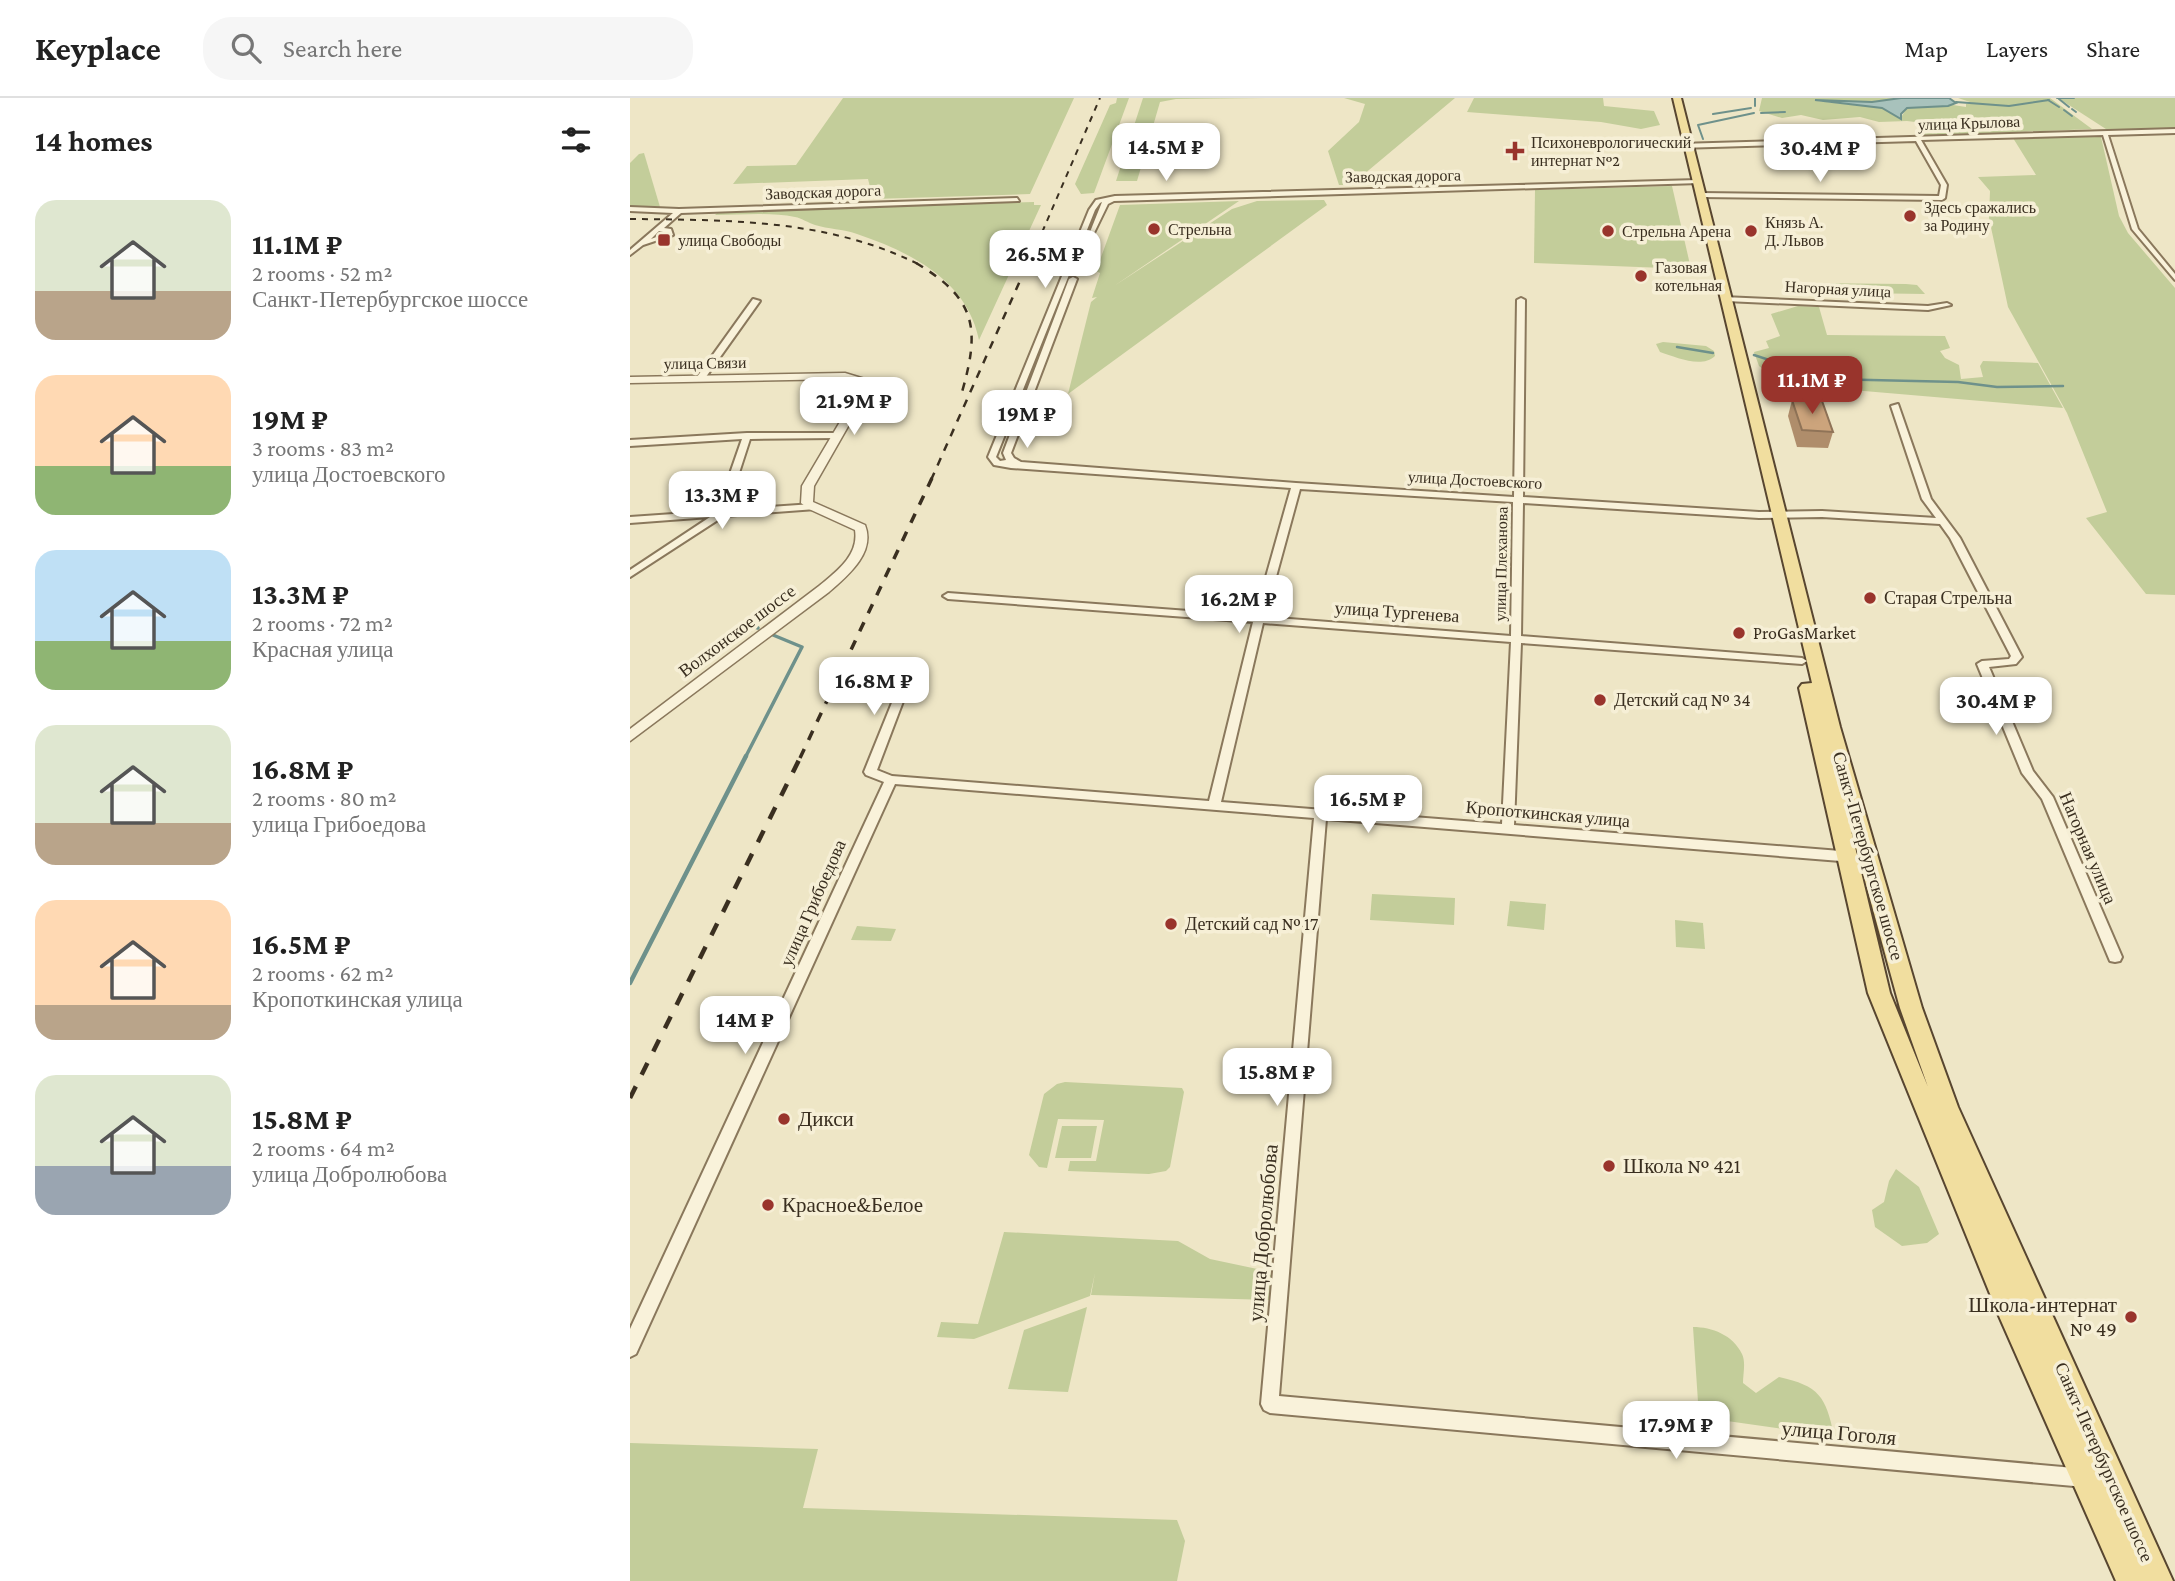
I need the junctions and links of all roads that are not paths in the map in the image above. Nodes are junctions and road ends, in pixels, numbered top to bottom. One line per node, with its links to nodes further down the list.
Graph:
1 (1670, 98): 6 (main road, Санкт-Петербургское шоссе)
2 (1677, 98): 6 (main road, Санкт-Петербургское шоссе)
3 (2175, 131): 4 (street, улица Крылова)
4 (2105, 133): 5 (street, улица Крылова); 16 (street)
5 (1917, 138): 6 (street, улица Крылова); 7 (street)
6 (1684, 146): 7 (main road, Санкт-Петербургское шоссе)
7 (1695, 186): 8 (street, Заводская дорога); 17 (main road, Санкт-Петербургское шоссе); 33 (main road, Санкт-Петербургское шоссе)
8 (1112, 198): 28 (street); 28 (street)
9 (1017, 200): 11 (street, Заводская дорога)
10 (630, 209): 11 (street, Заводская дорога)
11 (679, 211): 12 (street)
12 (658, 229): 14 (street); 14 (street)
13 (630, 240): 14 (street)
14 (643, 242): 15 (street)
15 (630, 253)
16 (2175, 278)
17 (1726, 299): 20 (street, Нагорная улица); 33 (main road, Санкт-Петербургское шоссе)
18 (1521, 300): 30 (street, улица Плеханова)
19 (756, 301): 21 (street)
20 (1947, 305)
21 (700, 379): 22 (street, улица Связи); 24 (street, улица Связи)
22 (630, 380)
23 (1895, 406): 35 (street, Нагорная улица)
24 (836, 435): 25 (street); 31 (street)
25 (747, 436): 26 (street); 32 (street)
26 (630, 443)
27 (1005, 463): 28 (street, улица Достоевского)
28 (1021, 464): 29 (street, улица Достоевского)
29 (1296, 486): 30 (street, улица Достоевского); 38 (street)
30 (1518, 498): 33 (street, улица Достоевского); 39 (street, улица Плеханова)
31 (813, 508): 32 (street); 42 (street, Волхонское шоссе)
32 (720, 514): 34 (street); 36 (street)
33 (1773, 514): 35 (street, улица Достоевского); 40 (main road, Санкт-Петербургское шоссе); 47 (main road, Санкт-Петербургское шоссе)
34 (630, 520)
35 (1943, 521): 48 (street, Нагорная улица)
36 (630, 574)
37 (948, 596): 38 (street, улица Тургенева)
38 (1259, 620): 39 (street, улица Тургенева); 44 (street)
39 (1516, 638): 40 (street, улица Тургенева); 46 (street, улица Плеханова)
40 (1802, 661): 47 (main road, Санкт-Петербургское шоссе)
41 (908, 675): 43 (street)
42 (630, 736)
43 (891, 780): 44 (street, Кропоткинская улица); 49 (street, улица Грибоедова)
44 (1214, 806): 45 (street, Кропоткинская улица)
45 (1320, 815): 46 (street, Кропоткинская улица); 50 (street, улица Добролюбова)
46 (1508, 828): 47 (street, Кропоткинская улица)
47 (1858, 858): 51 (main road, Санкт-Петербургское шоссе)
48 (2115, 957)
49 (630, 1348)
50 (1270, 1404): 51 (street, улица Гоголя)
51 (2099, 1479): 52 (main road, Санкт-Петербургское шоссе); 53 (main road, Санкт-Петербургское шоссе)
52 (2131, 1581)
53 (2158, 1581)

